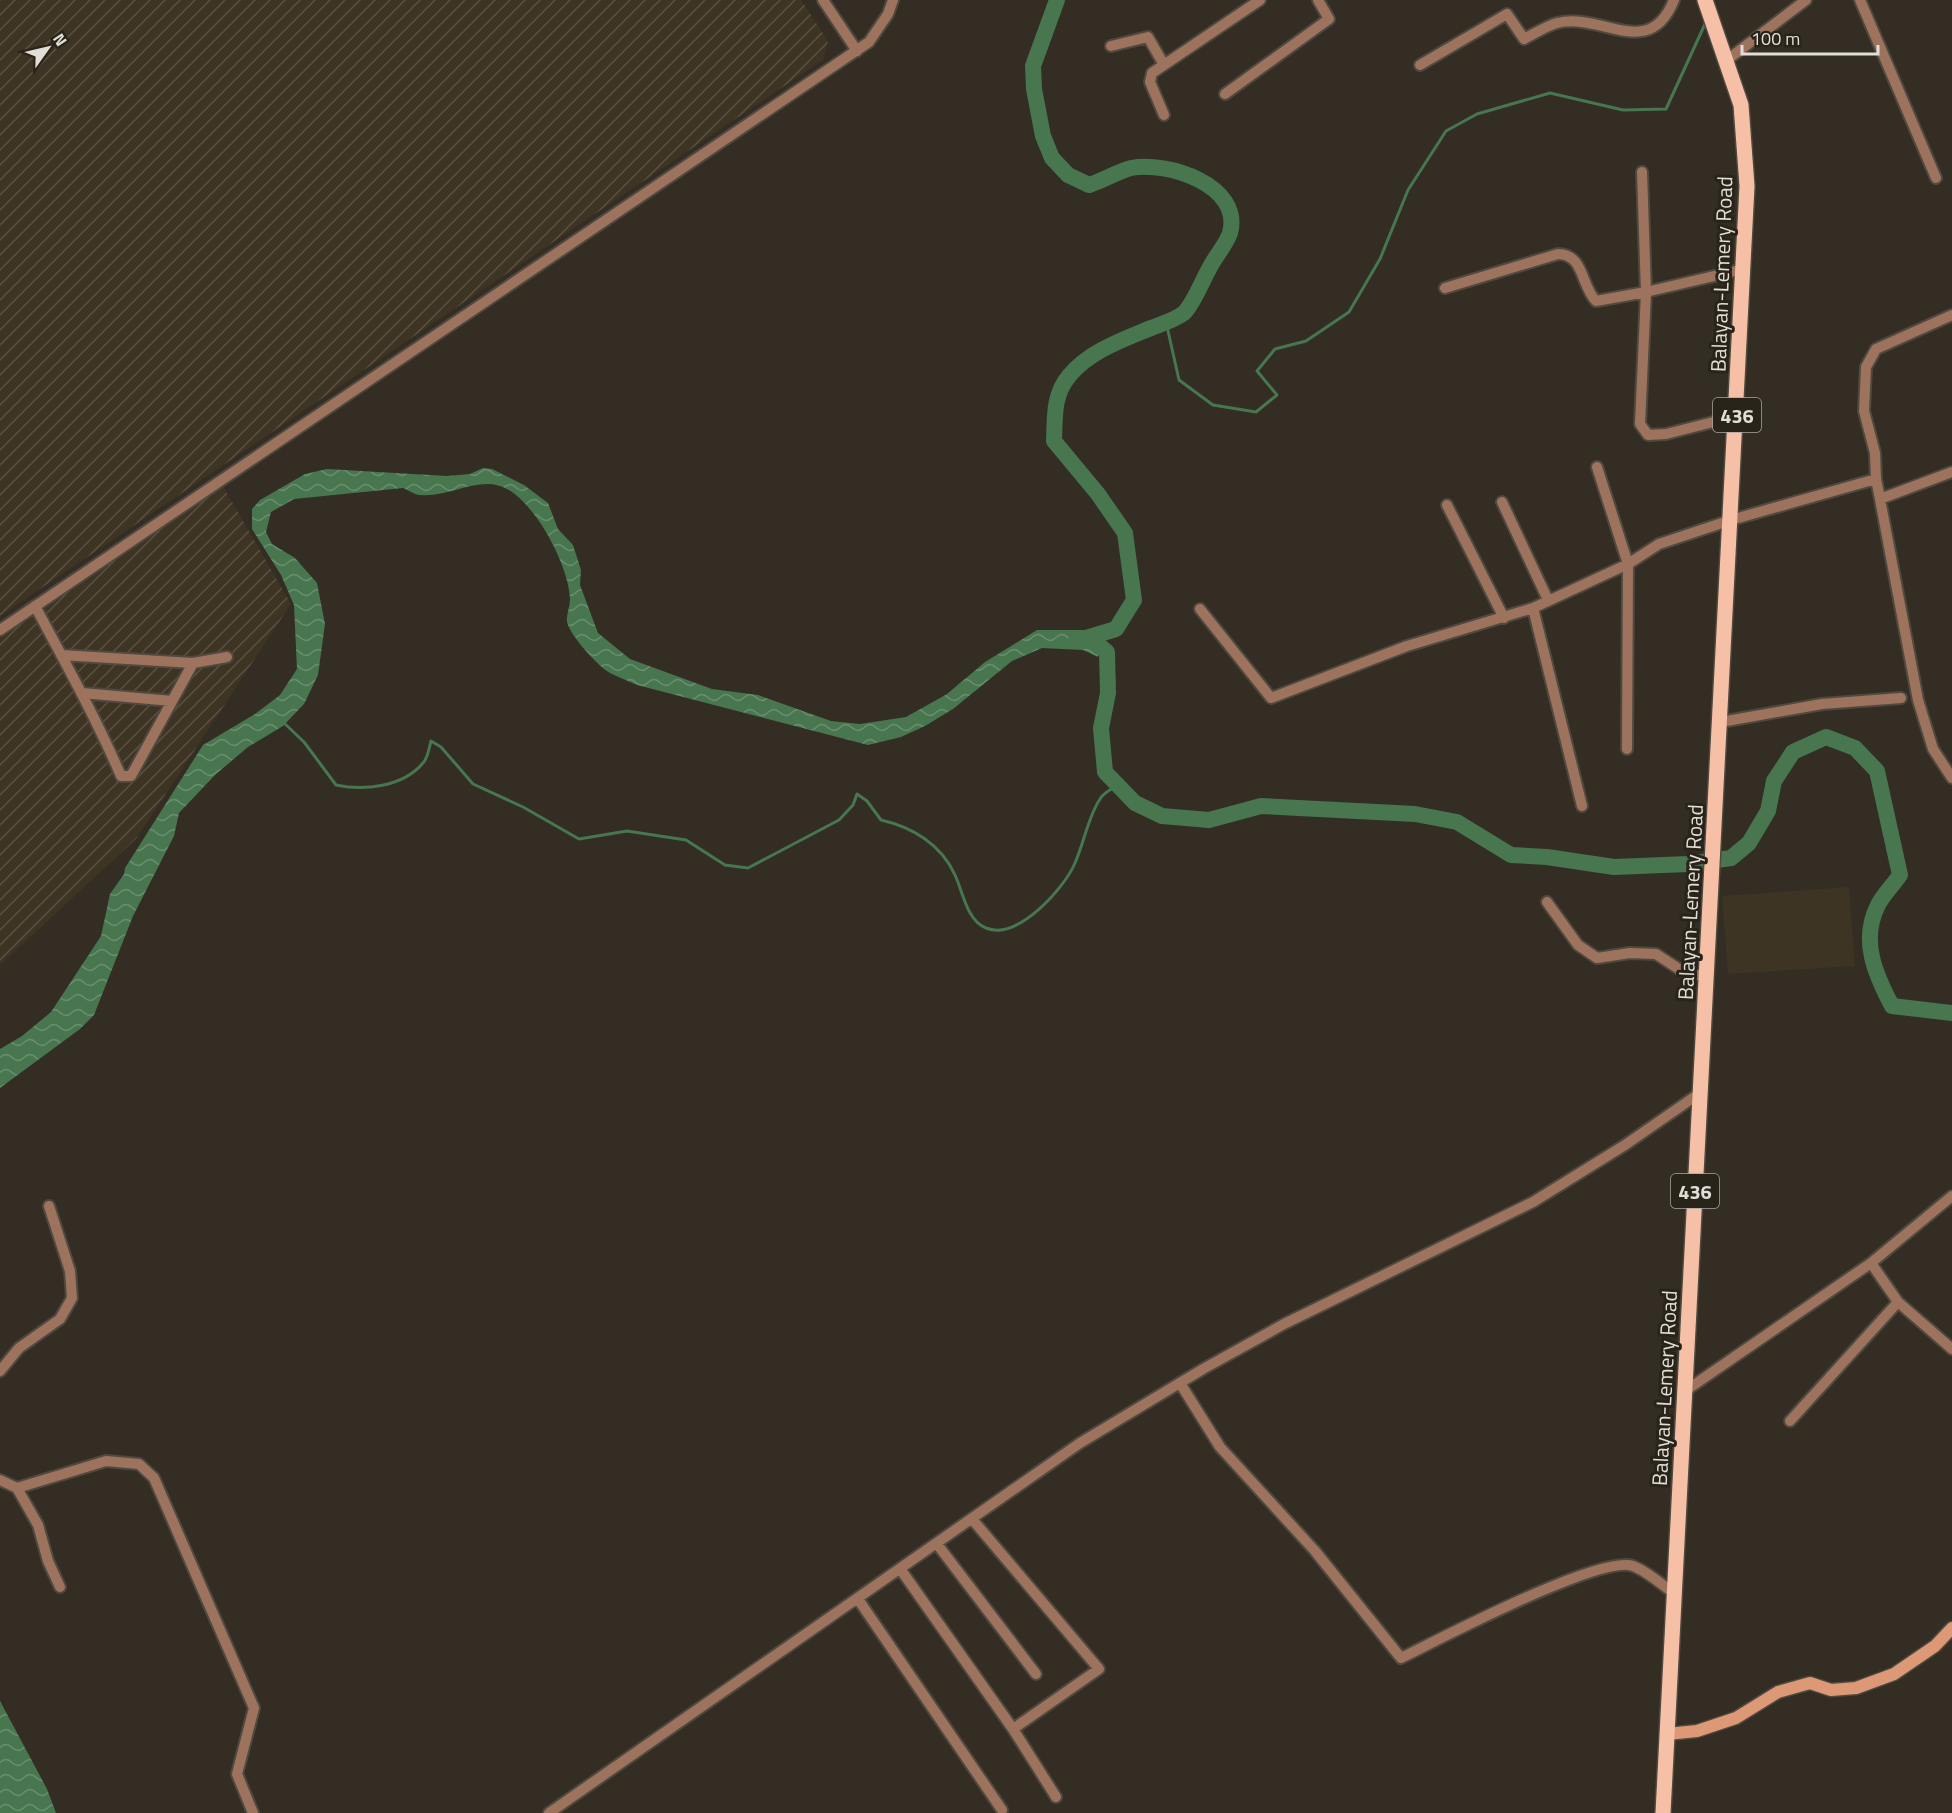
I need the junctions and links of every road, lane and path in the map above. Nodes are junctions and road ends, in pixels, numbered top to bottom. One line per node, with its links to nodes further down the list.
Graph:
1 (823, 0): 10 (street)
2 (893, 0): 10 (street)
3 (1260, 0): 12 (street)
4 (1318, 0): 14 (street)
5 (1674, 0): 13 (street)
6 (1705, 0): 11 (main road, Balayan-Lemery Road / 436)
7 (1806, 0): 11 (street)
8 (1860, 0): 17 (street)
9 (1112, 46): 12 (street)
10 (857, 51): 32 (street)
11 (1727, 60): 18 (main road, Balayan-Lemery Road / 436)
12 (1164, 65): 15 (street)
13 (1420, 65)
14 (1225, 94)
15 (1164, 115)
16 (1642, 172): 20 (street)
17 (1936, 178)
18 (1744, 269): 20 (street); 22 (main road, Balayan-Lemery Road / 436)
19 (1445, 288): 20 (street)
20 (1646, 292): 22 (street)
21 (1952, 315): 25 (street)
22 (1737, 416): 29 (main road, Balayan-Lemery Road / 436)
23 (1597, 467): 30 (street)
24 (1952, 472): 26 (street)
25 (1876, 479): 26 (street); 29 (street)
26 (1880, 499): 45 (street)
27 (1502, 502): 31 (street)
28 (1447, 505): 35 (street)
29 (1731, 520): 30 (street); 43 (main road, Balayan-Lemery Road / 436)
30 (1628, 564): 31 (street); 44 (street)
31 (1548, 600): 33 (street)
32 (35, 606): 36 (street); 37 (street)
33 (1533, 608): 35 (street); 46 (street)
34 (1200, 609): 35 (street)
35 (1504, 618)
36 (0, 630)
37 (61, 655): 39 (street); 40 (street)
38 (227, 657): 39 (street)
39 (193, 663): 42 (street)
40 (82, 693): 42 (street); 42 (street)
41 (1901, 698): 43 (street)
42 (172, 701)
43 (1721, 722): 48 (main road, Balayan-Lemery Road / 436)
44 (1627, 749)
45 (1952, 778)
46 (1582, 806)
47 (1546, 902): 48 (street)
48 (1707, 977): 49 (main road, Balayan-Lemery Road / 436)
49 (1700, 1092): 56 (street); 57 (main road, Balayan-Lemery Road / 436)
50 (1952, 1196): 52 (street)
51 (49, 1206): 55 (street)
52 (1871, 1263): 53 (street); 57 (street)
53 (1898, 1302): 54 (street); 58 (street)
54 (1952, 1348)
55 (0, 1371)
56 (1180, 1383): 61 (street); 65 (street)
57 (1685, 1391): 65 (main road, Balayan-Lemery Road / 436)
58 (1790, 1421)
59 (0, 1480): 60 (street)
60 (17, 1488): 64 (street); 73 (street)
61 (972, 1519): 62 (street); 69 (street)
62 (937, 1544): 63 (street); 68 (street)
63 (901, 1570): 66 (street); 69 (street)
64 (60, 1587)
65 (1675, 1594): 70 (main road, Balayan-Lemery Road / 436)
66 (858, 1599): 72 (street); 74 (street)
67 (1952, 1628): 70 (street)
68 (1036, 1674)
69 (1013, 1729): 71 (street)
70 (1667, 1734): 75 (main road, Balayan-Lemery Road / 436)
71 (1056, 1797)
72 (1002, 1810)
73 (253, 1813)
74 (549, 1813)
75 (1663, 1813)

